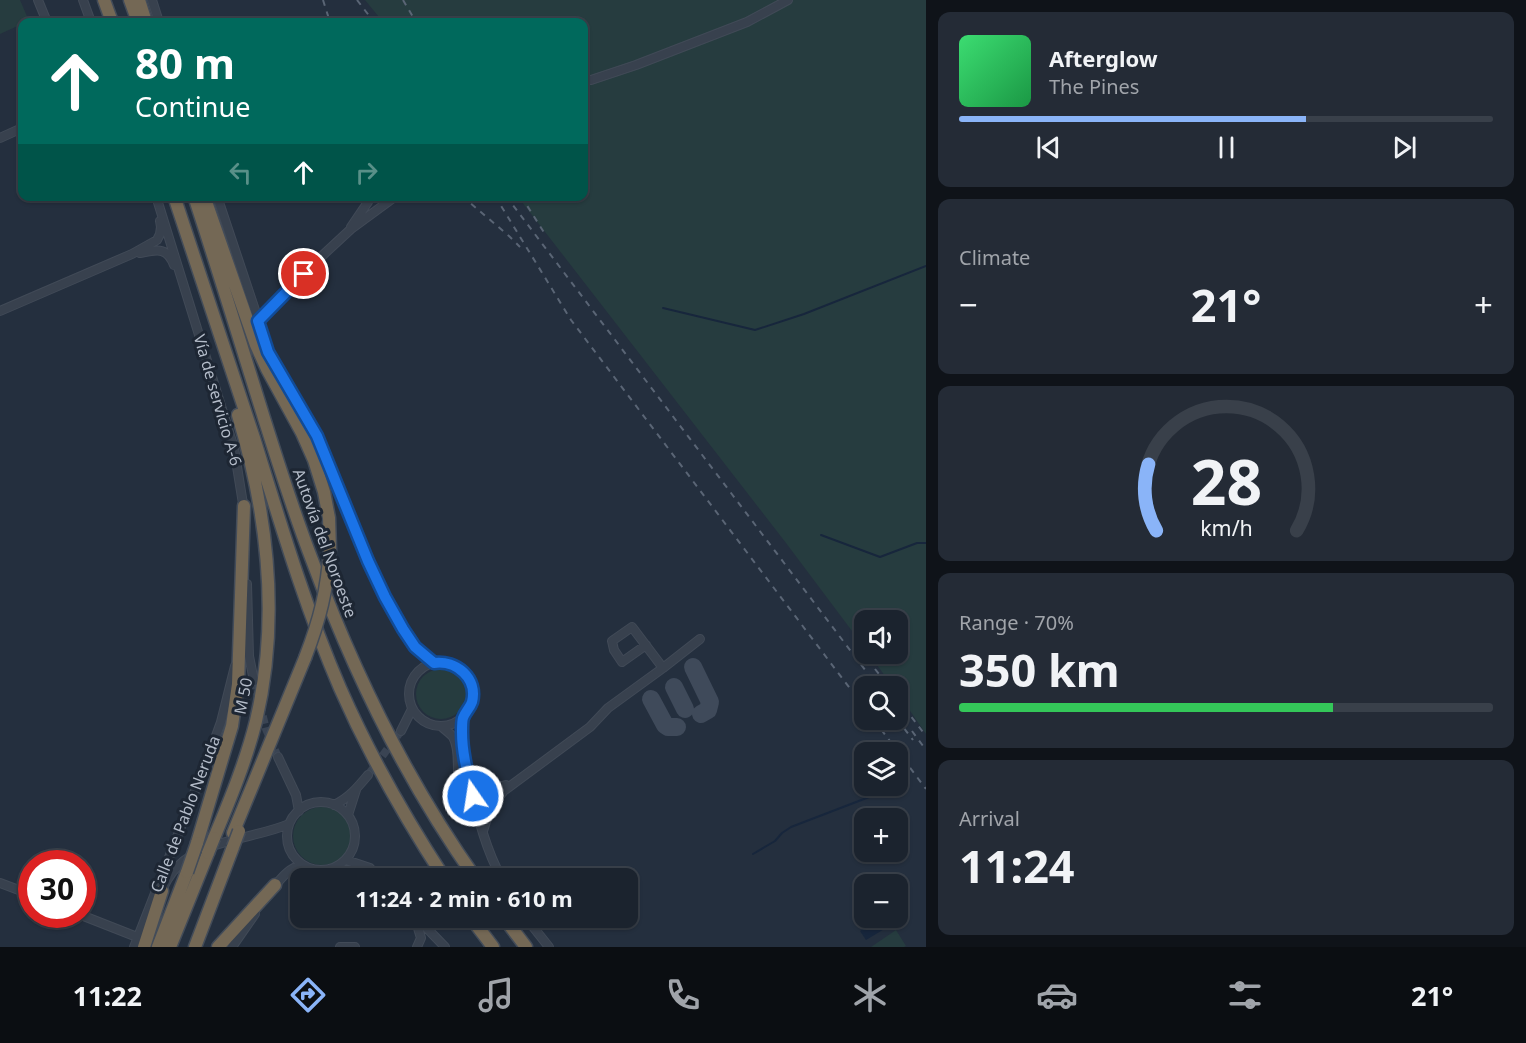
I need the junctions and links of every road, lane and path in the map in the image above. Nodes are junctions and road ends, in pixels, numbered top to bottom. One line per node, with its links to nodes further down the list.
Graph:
1 (38, 0): 8 (street)
2 (83, 0): 9 (street)
3 (104, 0): 10 (highway)
4 (130, 0): 11 (highway)
5 (139, 0): 12 (highway)
6 (152, 0): 13 (street)
7 (788, 0): 14 (street)
8 (45, 18)
9 (90, 18)
10 (111, 18)
11 (137, 18)
12 (146, 18)
13 (158, 18)
14 (588, 80)
15 (18, 130): 16 (street)
16 (0, 138)
17 (156, 201): 26 (street)
18 (157, 201): 30 (street, Vía de servicio A-6)
19 (176, 201): 27 (highway, Autovía del Noroeste)
20 (196, 201): 59 (highway, Autovía del Noroeste)
21 (206, 201): 54 (highway, bridge)
22 (219, 201): 29 (street)
23 (368, 201): 25 (street)
24 (389, 201): 25 (street)
25 (347, 233): 29 (street)
26 (132, 254): 28 (street); 30 (street)
27 (196, 265): 58 (highway, Autovía del Noroeste); 75 (highway, M 50, bridge)
28 (0, 311)
29 (258, 321): 35 (street)
30 (206, 355): 31 (street, Vía de servicio A-6)
31 (244, 506): 33 (highway); 37 (street, Vía de servicio A-6)
32 (700, 639): 36 (street)
33 (240, 644): 72 (street, Calle de Pablo Neruda); 74 (highway, bridge)
34 (646, 645): 34 (street); 36 (street)
35 (434, 663): 38 (street); 39 (street)
36 (663, 668): 45 (street)
37 (254, 681)
38 (412, 709): 40 (street); 40 (street)
39 (463, 718): 41 (street); 43 (street)
40 (422, 721): 41 (street)
41 (442, 726): 48 (street)
42 (278, 757): 50 (street)
43 (467, 772): 45 (street); 48 (street)
44 (368, 775): 46 (street)
45 (516, 781): 47 (street)
46 (357, 789): 49 (street); 51 (street)
47 (505, 790): 48 (street); 53 (street)
48 (473, 796): 53 (street)
49 (334, 805): 50 (street); 51 (street)
50 (299, 811): 52 (street)
51 (348, 815): 55 (street)
52 (289, 824): 56 (street); 64 (street)
53 (482, 833): 60 (street)
54 (230, 847): 76 (highway); 77 (highway)
55 (346, 860): 56 (street); 57 (street)
56 (303, 865): 62 (street)
57 (370, 868)
58 (438, 868)
59 (469, 868)
60 (496, 868)
61 (0, 883): 63 (street)
62 (275, 885): 78 (highway); 79 (street)
63 (18, 890)
64 (162, 891): 72 (highway); 73 (street)
65 (96, 922): 72 (street)
66 (418, 928): 71 (street)
67 (426, 928): 84 (street)
68 (479, 928): 85 (highway)
69 (512, 928): 86 (highway)
70 (534, 928): 87 (street)
71 (421, 938): 82 (street); 83 (street)
72 (140, 942): 73 (street, Calle de Pablo Neruda)
73 (136, 947)
74 (158, 947)
75 (170, 947)
76 (188, 947)
77 (195, 947)
78 (218, 947)
79 (232, 947)
80 (340, 947): 81 (street)
81 (355, 947)
82 (417, 947)
83 (426, 947)
84 (445, 947)
85 (493, 947)
86 (526, 947)
87 (549, 947)

